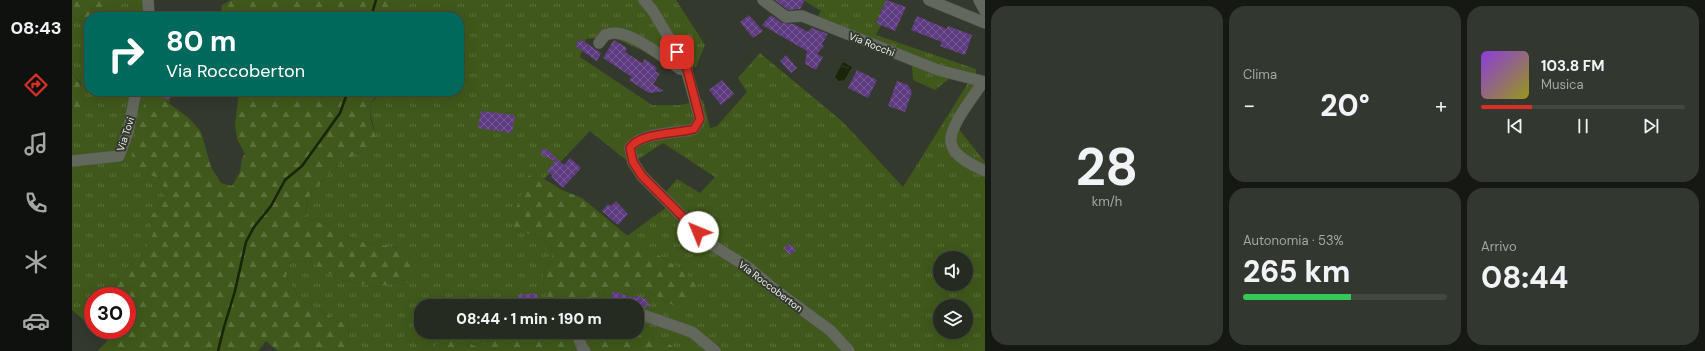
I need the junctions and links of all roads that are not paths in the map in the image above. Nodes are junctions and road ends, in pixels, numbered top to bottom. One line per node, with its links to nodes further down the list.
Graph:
1 (148, 0): 7 (street)
2 (644, 0): 10 (street, Via Roccoberton)
3 (763, 0): 11 (street, Via Rocchi)
4 (929, 0): 8 (street)
5 (979, 0): 6 (street)
6 (985, 11)
7 (149, 12)
8 (985, 23)
9 (600, 43): 10 (street)
10 (687, 69): 19 (street, Via Roccoberton)
11 (984, 82): 14 (street)
12 (135, 96): 13 (street, Via Tovi)
13 (72, 161)
14 (985, 171)
15 (644, 315): 18 (street)
16 (578, 339): 17 (street)
17 (582, 350)
18 (715, 351)
19 (849, 351)

